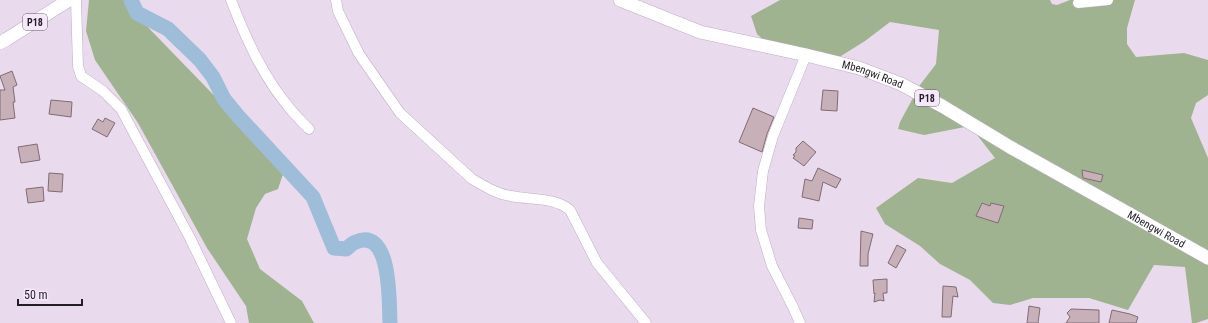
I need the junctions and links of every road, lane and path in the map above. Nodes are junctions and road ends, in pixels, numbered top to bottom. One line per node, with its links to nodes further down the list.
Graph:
1 (69, 0): 8 (main road, P18)
2 (76, 0): 12 (street)
3 (231, 0): 10 (street)
4 (336, 0): 13 (street)
5 (620, 0): 9 (main road, Mbengwi Road / P18)
6 (1108, 0): 7 (street)
7 (1078, 3)
8 (0, 43)
9 (806, 55): 11 (main road, Mbengwi Road / P18); 14 (street)
10 (309, 129)
11 (1208, 258)
12 (231, 323)
13 (646, 323)
14 (800, 323)

